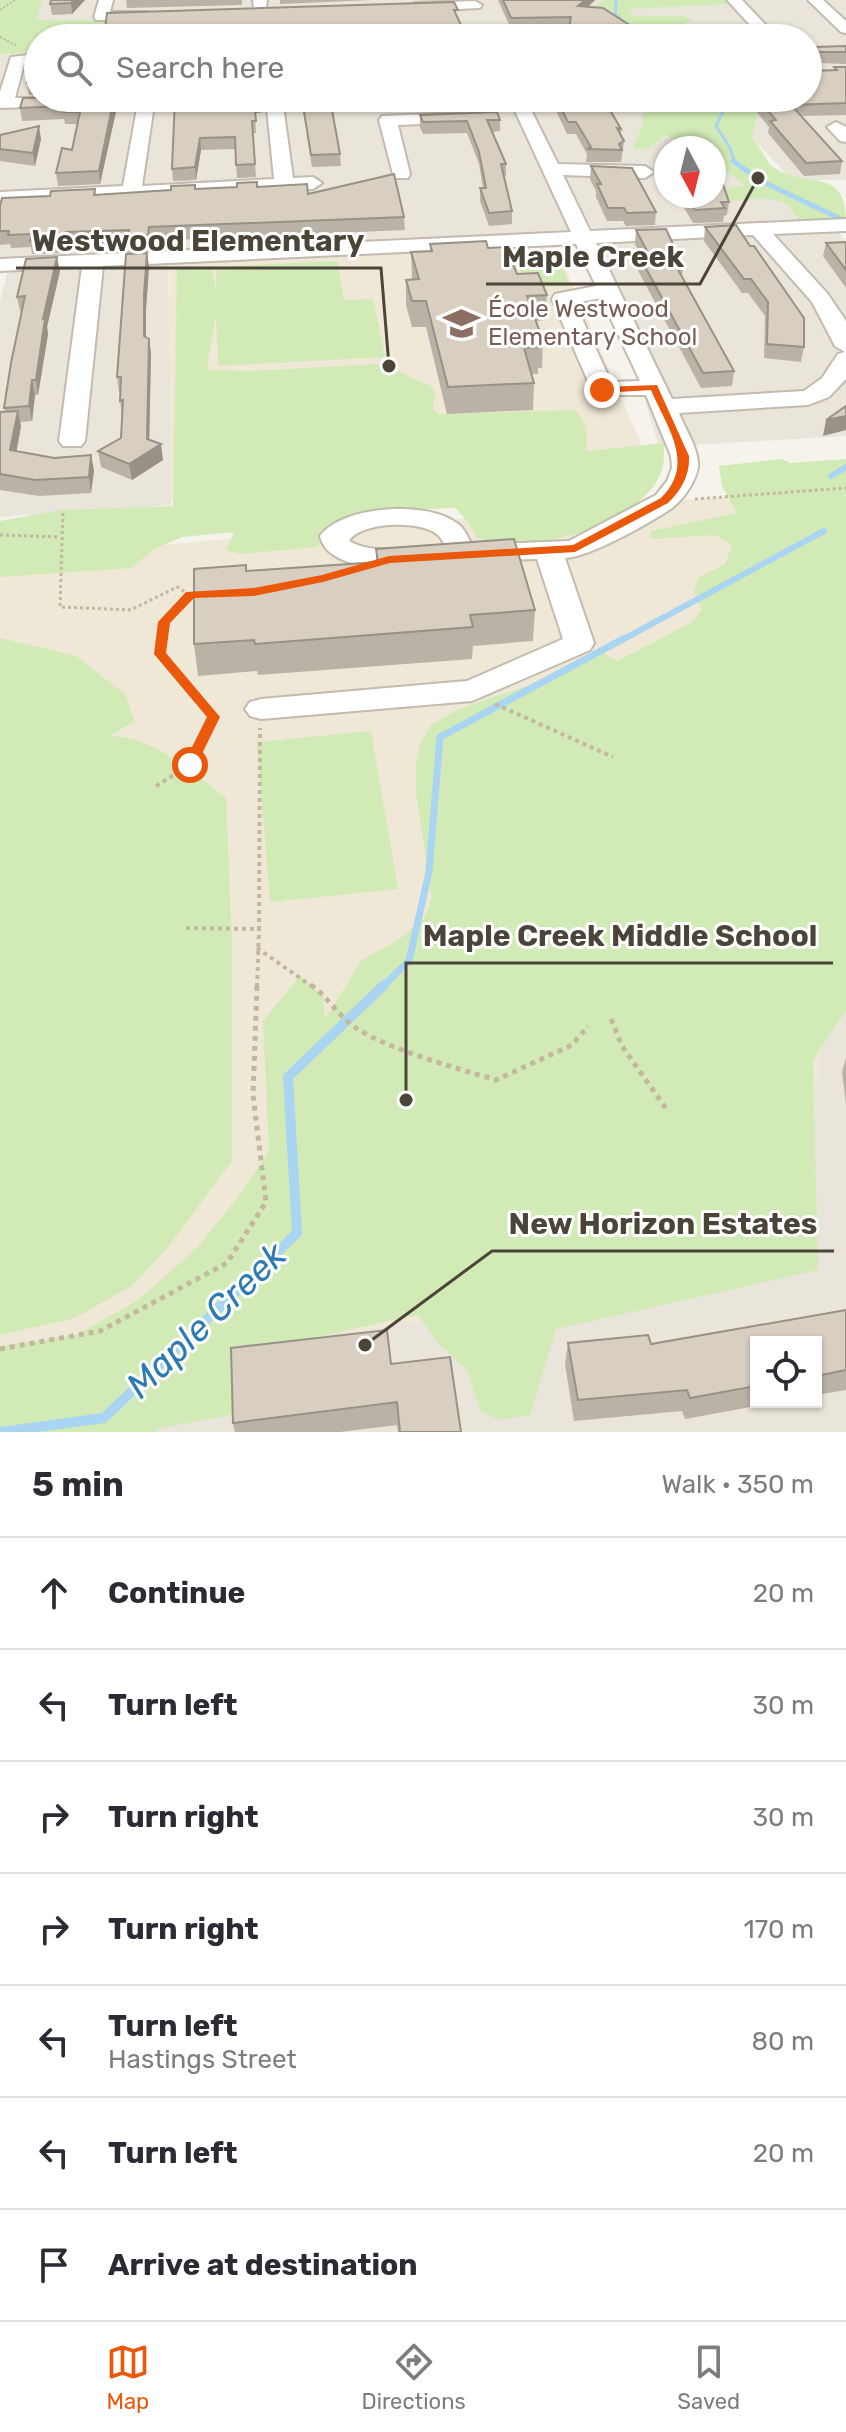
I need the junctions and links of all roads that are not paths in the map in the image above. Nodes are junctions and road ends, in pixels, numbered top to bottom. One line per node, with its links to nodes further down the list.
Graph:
1 (106, 0): 5 (street)
2 (734, 0): 7 (street)
3 (815, 0): 8 (street)
4 (398, 8): 6 (street)
5 (165, 15)
6 (482, 23)
7 (757, 24)
8 (846, 29)
9 (24, 60): 11 (street)
10 (24, 102): 11 (street)
11 (2, 103)
12 (145, 112): 21 (street)
13 (276, 112): 20 (street)
14 (518, 112): 16 (street)
15 (479, 117): 18 (street)
16 (550, 170): 17 (street); 25 (street)
17 (645, 172)
18 (401, 174)
19 (313, 183): 20 (street)
20 (284, 184): 21 (street)
21 (132, 191): 22 (street)
22 (0, 198)
23 (846, 225): 24 (street)
24 (758, 229): 25 (street); 29 (street)
25 (582, 236): 26 (street); 28 (street)
26 (93, 261): 27 (street); 32 (street)
27 (0, 265)
28 (607, 290): 31 (street); 31 (street)
29 (846, 346)
30 (846, 359): 31 (street)
31 (659, 397): 33 (street)
32 (72, 441)
33 (548, 550): 34 (street); 35 (street)
34 (461, 553)
35 (261, 709)

